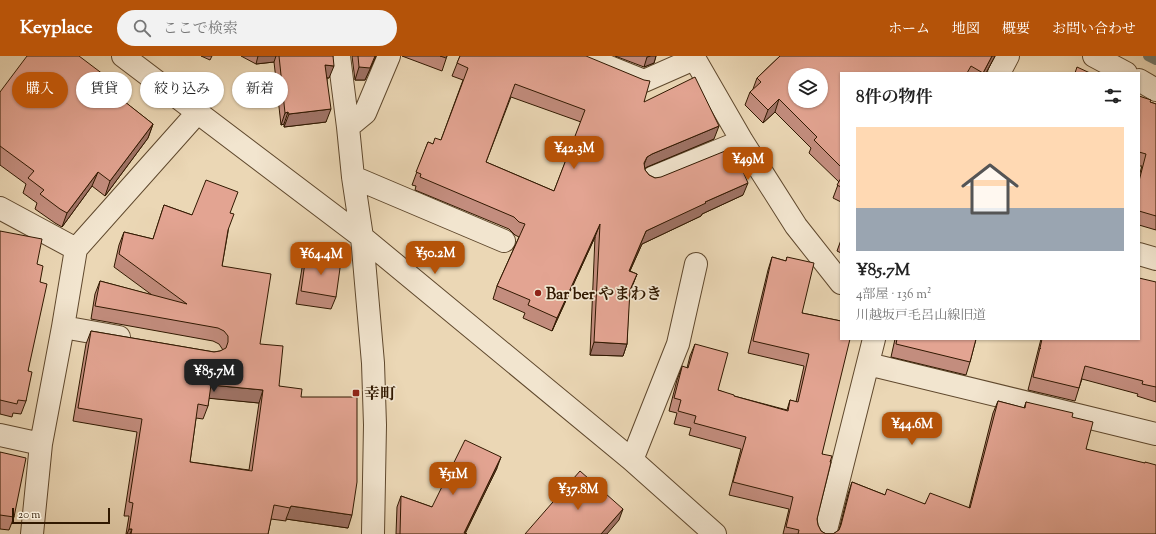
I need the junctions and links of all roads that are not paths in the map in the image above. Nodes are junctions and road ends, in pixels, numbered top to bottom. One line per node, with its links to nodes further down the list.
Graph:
1 (123, 56): 12 (street)
2 (340, 56): 13 (street)
3 (389, 56): 13 (street)
4 (582, 56): 7 (street)
5 (1008, 56): 8 (street)
6 (1094, 56): 9 (street)
7 (694, 57): 14 (street)
8 (1000, 72)
9 (1124, 72)
10 (1140, 81): 11 (street)
11 (1156, 90)
12 (198, 112): 18 (street); 20 (street)
13 (348, 127): 15 (street)
14 (742, 141): 16 (street); 24 (street)
15 (353, 177): 18 (street); 19 (street)
16 (652, 178)
17 (0, 208): 20 (street)
18 (362, 237): 32 (street); 34 (street)
19 (504, 241)
20 (76, 249): 25 (street)
21 (1140, 254): 22 (street)
22 (1156, 259)
23 (696, 264): 32 (street)
24 (840, 281)
25 (63, 327): 27 (street); 31 (street)
26 (874, 340): 28 (street)
27 (141, 341)
28 (868, 364): 29 (street); 36 (street)
29 (1156, 434)
30 (0, 435): 31 (street)
31 (41, 444): 33 (street)
32 (632, 460): 35 (street)
33 (32, 534)
34 (373, 534)
35 (715, 534)
36 (825, 534)

